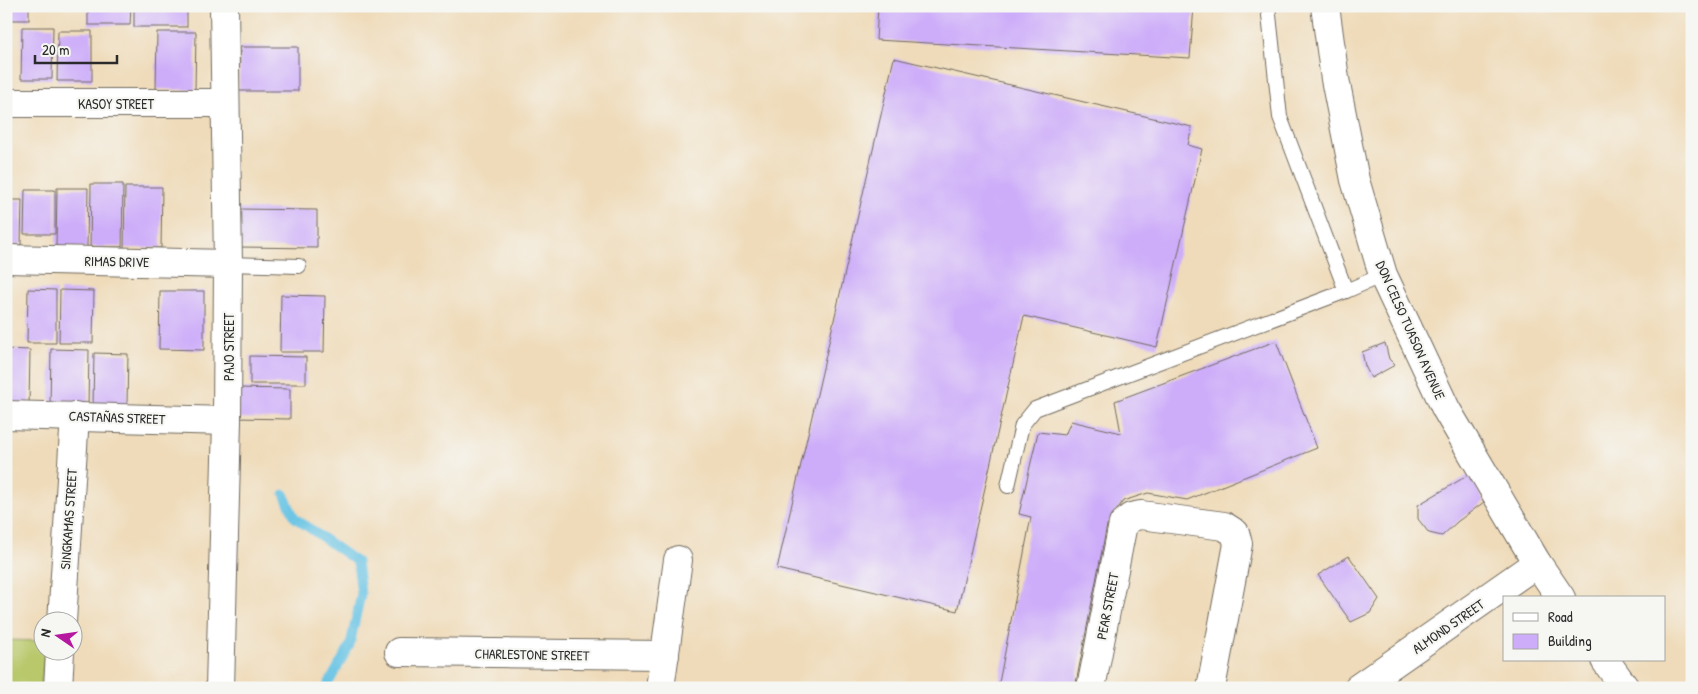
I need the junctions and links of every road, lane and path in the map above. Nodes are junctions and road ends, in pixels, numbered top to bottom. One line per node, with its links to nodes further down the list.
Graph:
1 (224, 6): 5 (street, PAJO STREET)
2 (1268, 6): 10 (lane)
3 (1325, 6): 9 (street, DON CELSO TUASON AVENUE)
4 (6, 103): 5 (street, KASOY STREET)
5 (225, 103): 7 (street, PAJO STREET)
6 (6, 259): 7 (street, RIMAS DRIVE)
7 (228, 264): 8 (lane); 13 (street, PAJO STREET)
8 (300, 266)
9 (1383, 275): 10 (lane); 16 (street, DON CELSO TUASON AVENUE)
10 (1346, 291): 14 (lane)
11 (6, 415): 12 (street, CASTAÑAS STREET)
12 (75, 416): 13 (street, CASTAÑAS STREET); 18 (street, SINGKAMAS STREET)
13 (227, 421): 25 (street, PAJO STREET)
14 (1008, 486)
15 (678, 560): 20 (street)
16 (1537, 563): 17 (street, DON CELSO TUASON AVENUE); 23 (street, ALMOND STREET)
17 (1560, 596)
18 (63, 612)
19 (400, 652): 20 (street, CHARLESTONE STREET)
20 (665, 655): 26 (street)
21 (59, 662): 24 (street)
22 (1607, 662): 29 (street)
23 (1363, 686)
24 (58, 688)
25 (220, 688)
26 (660, 688)
27 (1091, 688): 28 (street, PEAR STREET)
28 (1211, 688)
29 (1625, 688)

